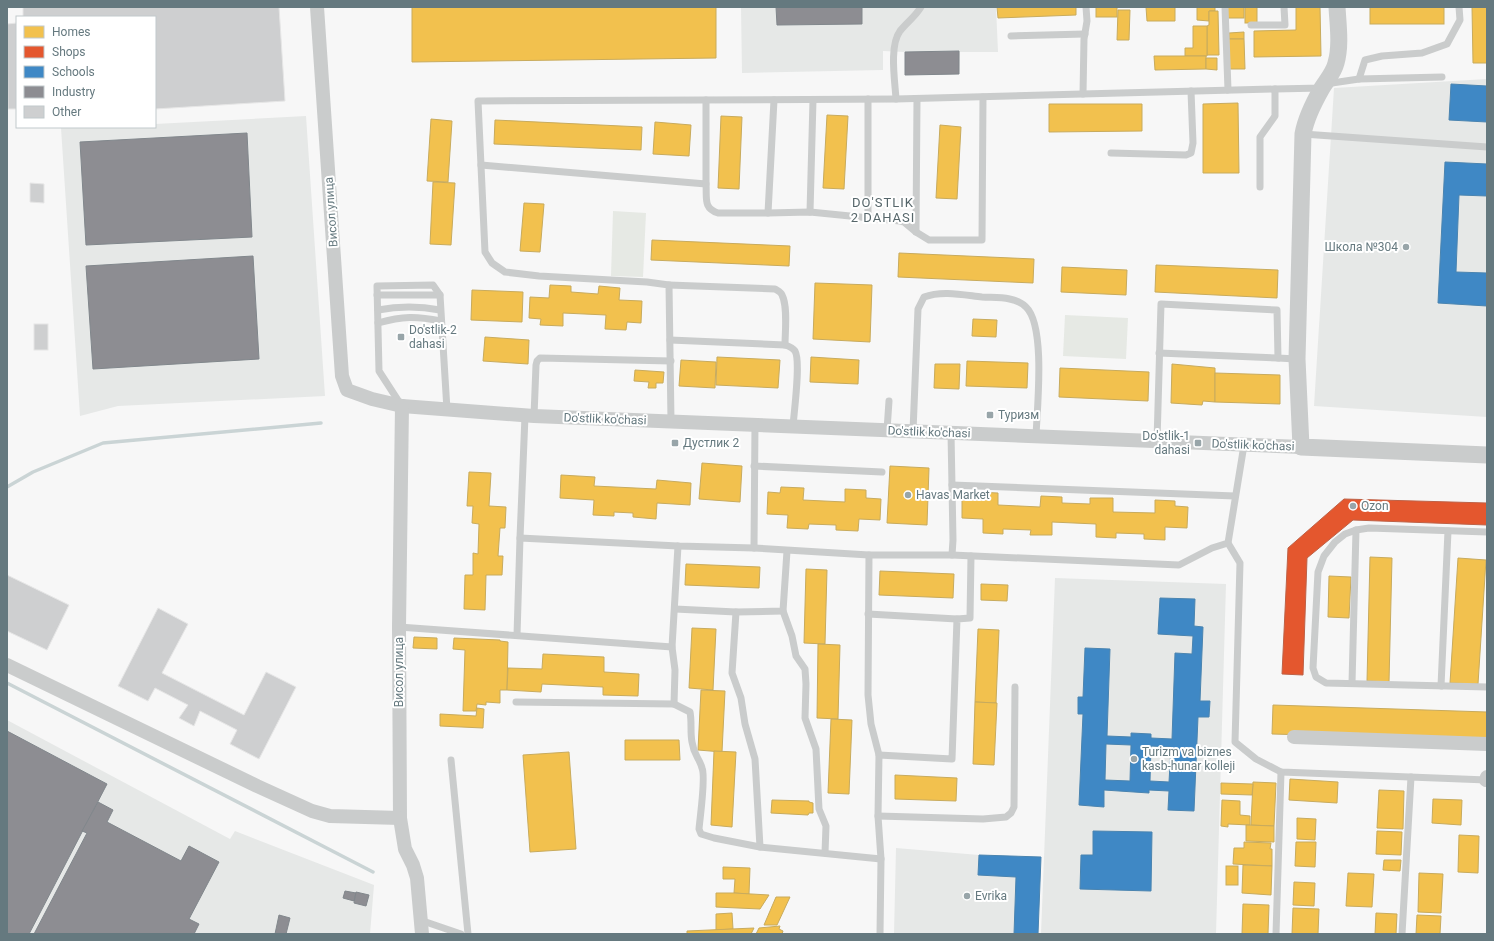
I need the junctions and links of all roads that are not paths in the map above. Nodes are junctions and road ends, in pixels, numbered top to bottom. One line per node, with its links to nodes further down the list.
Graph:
1 (317, 7): 48 (street, Висол улица)
2 (920, 7): 20 (lane)
3 (1086, 7): 9 (lane)
4 (1225, 7): 15 (lane)
5 (1284, 7): 8 (lane)
6 (1337, 7): 14 (street)
7 (1459, 7): 12 (lane)
8 (1251, 25)
9 (1085, 34): 10 (lane); 17 (lane)
10 (1011, 36)
11 (1442, 77): 12 (lane)
12 (1359, 79): 14 (lane)
13 (1275, 88): 14 (lane); 15 (lane); 30 (lane)
14 (1322, 88): 25 (street)
15 (1228, 90): 16 (lane)
16 (1191, 91): 17 (lane); 27 (lane)
17 (1083, 94): 18 (lane)
18 (983, 97): 21 (lane); 34 (lane)
19 (868, 99): 20 (lane); 24 (lane); 33 (lane)
20 (896, 99): 21 (lane)
21 (917, 99): 34 (lane)
22 (706, 100): 23 (lane); 28 (lane); 29 (lane)
23 (774, 100): 24 (lane); 32 (lane)
24 (812, 100): 31 (lane)
25 (1303, 134): 26 (lane); 46 (street)
26 (1487, 147)
27 (1110, 153)
28 (481, 165): 29 (lane); 35 (lane)
29 (706, 184): 32 (lane)
30 (1260, 187)
31 (810, 212): 32 (lane); 33 (lane)
32 (768, 213)
33 (868, 218): 34 (lane)
34 (916, 232)
35 (669, 284): 42 (lane); 43 (lane)
36 (377, 295): 37 (lane); 37 (lane); 38 (lane)
37 (440, 295): 39 (lane)
38 (378, 310): 39 (lane); 41 (lane)
39 (440, 310): 40 (lane)
40 (441, 321): 41 (lane); 51 (lane)
41 (378, 323): 50 (lane)
42 (670, 340): 43 (lane); 47 (lane)
43 (785, 344): 55 (lane)
44 (1159, 352): 45 (lane); 45 (lane); 60 (lane)
45 (1278, 358): 46 (lane)
46 (1297, 359): 62 (street)
47 (671, 361): 52 (lane); 53 (lane)
48 (372, 399): 50 (street, Do'stlik ko'chasi)
49 (889, 401): 56 (lane)
50 (402, 406): 51 (street, Do'stlik ko'chasi); 84 (street, Висол улица)
51 (446, 410): 52 (street, Do'stlik ko'chasi)
52 (530, 416): 53 (street, Do'stlik ko'chasi); 71 (lane)
53 (671, 421): 54 (street, Do'stlik ko'chasi)
54 (755, 424): 55 (street, Do'stlik ko'chasi); 64 (lane)
55 (794, 426): 56 (street, Do'stlik ko'chasi)
56 (887, 430): 57 (street, Do'stlik ko'chasi)
57 (913, 431): 58 (street, Do'stlik ko'chasi); 59 (lane)
58 (951, 433): 59 (street, Do'stlik ko'chasi); 66 (lane)
59 (1036, 436): 60 (street, Do'stlik ko'chasi)
60 (1157, 441): 61 (street, Do'stlik ko'chasi)
61 (1244, 445): 62 (street, Do'stlik ko'chasi); 67 (lane)
62 (1301, 447): 63 (street, Do'stlik ko'chasi)
63 (1487, 455)
64 (754, 466): 65 (lane); 74 (lane)
65 (882, 472)
66 (952, 485): 67 (lane); 77 (lane)
67 (1235, 496): 72 (lane)
68 (1356, 530): 69 (lane); 88 (lane); 88 (lane)
69 (1448, 531): 70 (lane); 89 (lane)
70 (1487, 532)
71 (520, 538): 73 (lane); 85 (lane)
72 (1228, 543): 78 (lane); 98 (lane)
73 (678, 546): 74 (lane); 79 (lane)
74 (754, 548): 75 (lane)
75 (787, 551): 76 (lane); 80 (lane)
76 (869, 555): 77 (lane); 82 (lane)
77 (952, 555): 78 (lane)
78 (971, 556): 83 (lane)
79 (674, 609): 81 (lane); 86 (lane)
80 (783, 611): 81 (lane); 104 (lane)
81 (736, 612): 103 (lane)
82 (868, 614): 83 (lane); 96 (lane)
83 (957, 619): 96 (lane)
84 (399, 627): 85 (lane); 102 (street, Висол улица)
85 (517, 635): 86 (lane)
86 (672, 647): 93 (lane)
87 (7, 665): 102 (street)
88 (1352, 683): 89 (lane)
89 (1441, 686): 91 (lane)
90 (1015, 687): 101 (lane)
91 (1487, 687)
92 (516, 702): 93 (lane)
93 (674, 704): 103 (lane)
94 (1294, 737): 95 (street)
95 (1487, 744)
96 (879, 755): 101 (lane)
97 (451, 760): 108 (lane)
98 (1282, 772): 99 (lane); 110 (lane)
99 (1411, 777): 100 (lane); 111 (lane)
100 (1487, 779)
101 (878, 816): 105 (lane)
102 (400, 818): 106 (street, Висол улица)
103 (760, 846): 104 (lane)
104 (825, 853): 105 (lane)
105 (881, 859): 109 (lane)
106 (421, 927): 107 (lane)
107 (461, 934)
108 (468, 934)
109 (880, 934)
110 (1276, 934)
111 (1402, 934)

